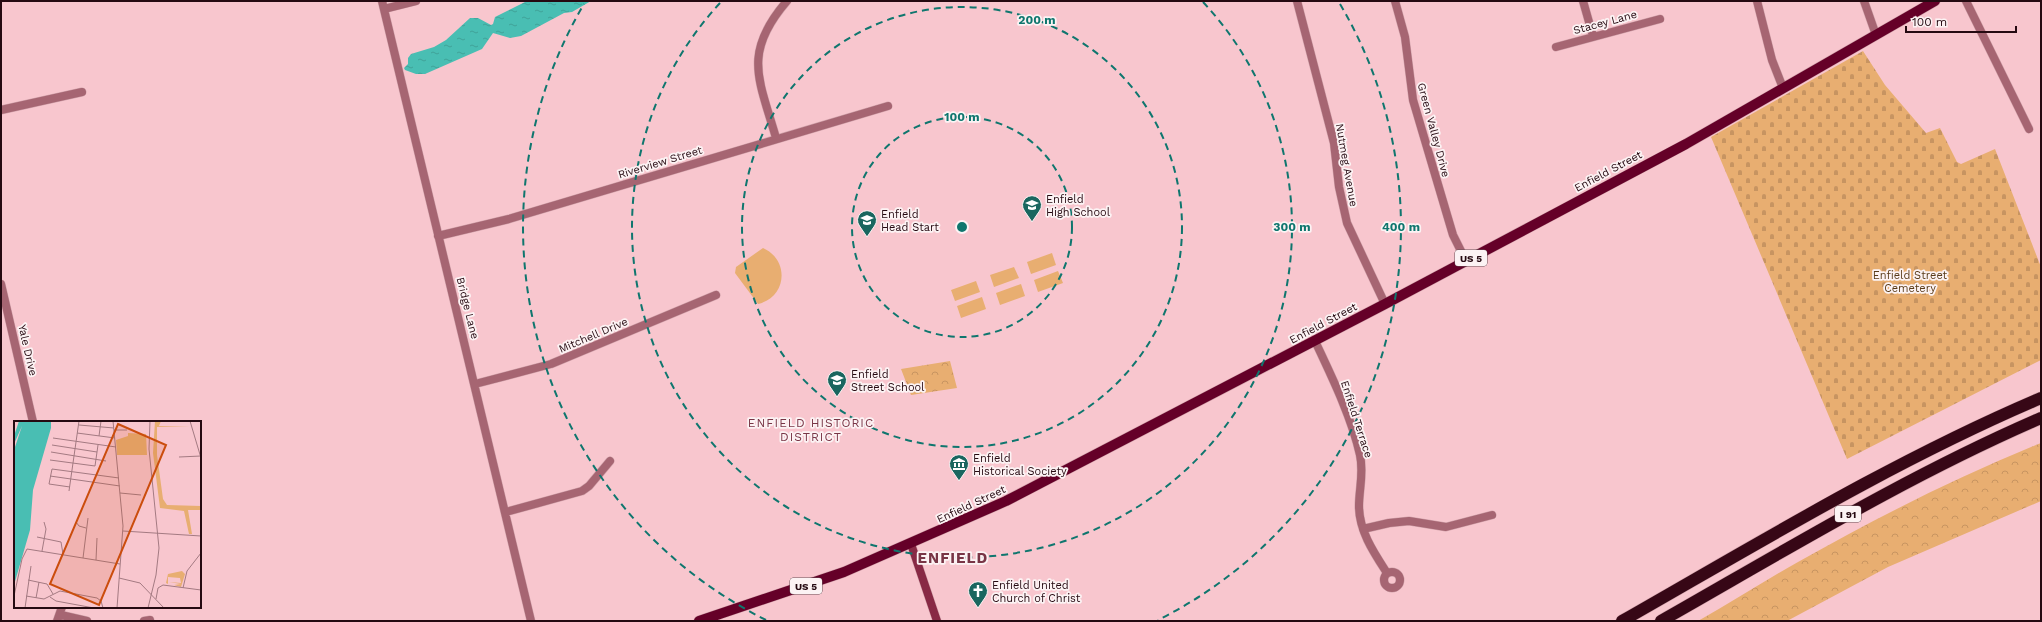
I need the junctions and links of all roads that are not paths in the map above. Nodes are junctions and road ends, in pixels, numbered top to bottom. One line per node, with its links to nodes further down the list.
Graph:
1 (416, 1): 10 (street)
2 (787, 1): 20 (street)
3 (1296, 1): 25 (street, Nutmeg Avenue)
4 (1395, 1): 22 (street, Green Valley Drive)
5 (1583, 1): 13 (street)
6 (1757, 1): 15 (street)
7 (1864, 1): 12 (street)
8 (1935, 1): 12 (main road, Enfield Street / US 5)
9 (1966, 1): 19 (street)
10 (383, 5): 21 (street, Bridge Lane)
11 (1660, 19): 13 (street, Stacey Lane)
12 (1876, 35): 15 (main road, Enfield Street / US 5)
13 (1593, 36): 14 (street, Stacey Lane)
14 (1556, 47)
15 (1784, 88): 22 (main road, Enfield Street / US 5)
16 (82, 92): 18 (street)
17 (888, 106): 20 (street, Riverview Street)
18 (1, 110)
19 (2029, 129)
20 (776, 138): 21 (street, Riverview Street)
21 (438, 236): 27 (street, Bridge Lane)
22 (1466, 261): 25 (main road, Enfield Street / US 5)
23 (1, 284): 30 (street, Yale Drive)
24 (716, 295): 27 (street, Mitchell Drive)
25 (1385, 304): 26 (main road, Enfield Street / US 5)
26 (1315, 341): 34 (street, Enfield Terrace); 35 (main road, Enfield Street / US 5)
27 (475, 384): 32 (street, Bridge Lane)
28 (2041, 398): 42 (highway, I 91)
29 (2041, 418): 43 (highway, I 91)
30 (33, 421)
31 (610, 461): 32 (street)
32 (506, 512): 39 (street, Bridge Lane)
33 (1492, 514): 34 (street)
34 (1363, 528): 36 (street, Enfield Terrace)
35 (911, 544): 40 (main road, Enfield Street / US 5); 41 (main road)
36 (1387, 573)
37 (60, 614): 38 (street)
38 (87, 621)
39 (531, 621)
40 (699, 621)
41 (937, 621)
42 (1622, 621)
43 (1661, 621)

